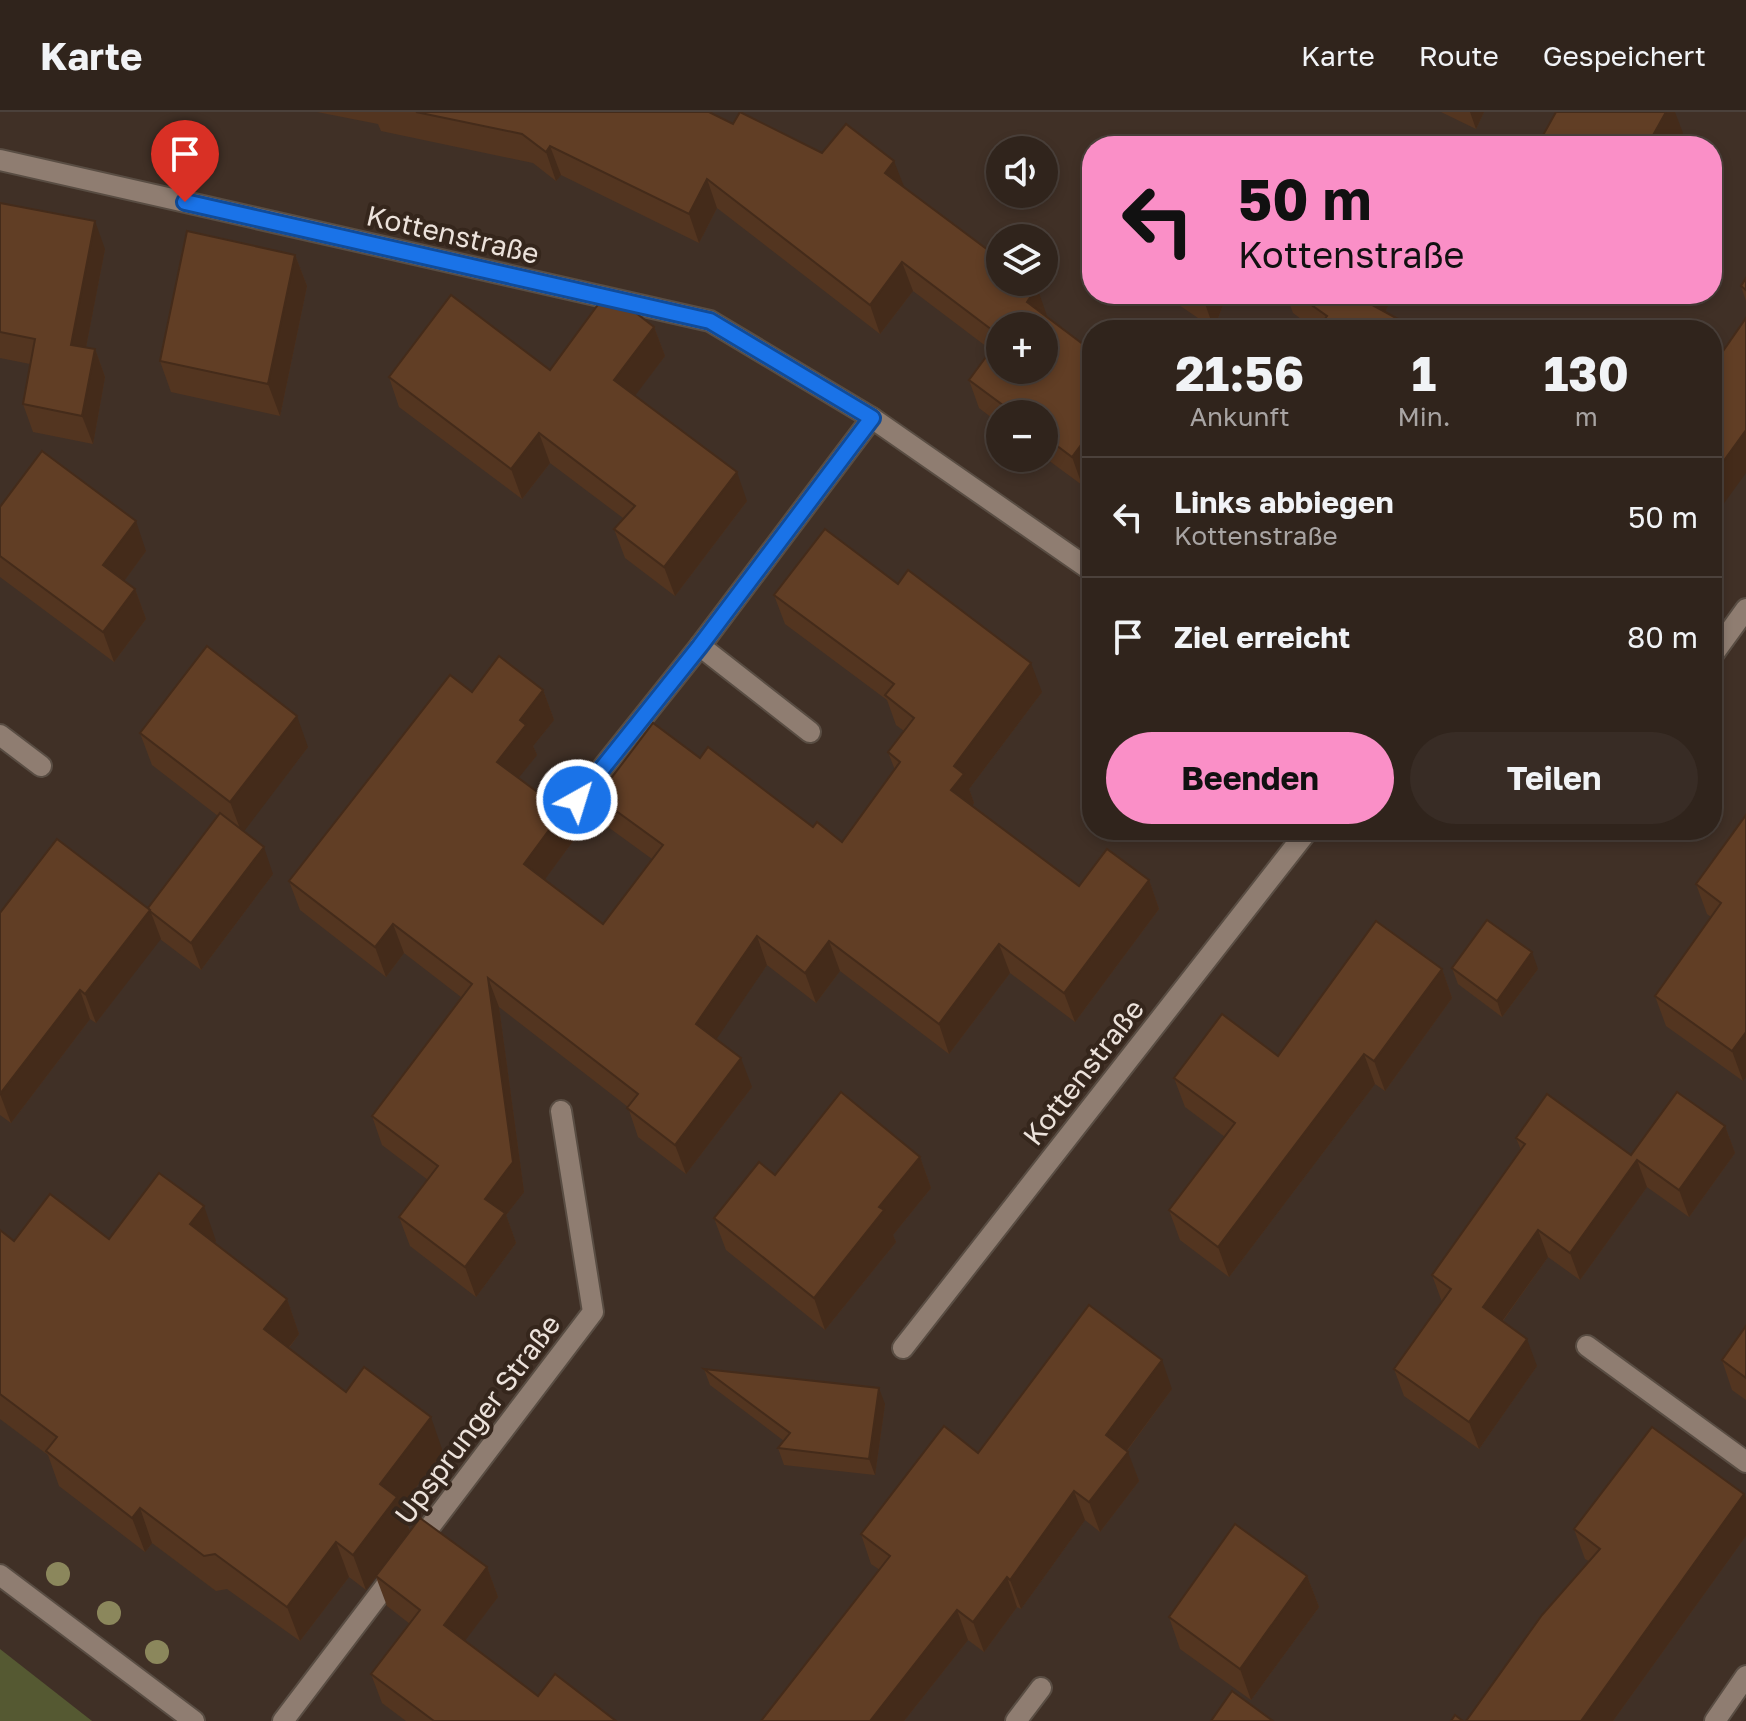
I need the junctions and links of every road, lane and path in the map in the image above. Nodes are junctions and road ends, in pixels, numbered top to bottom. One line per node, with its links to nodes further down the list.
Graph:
1 (0, 160): 2 (street, Kottenstraße)
2 (872, 418): 3 (street, Kottenstraße); 6 (street)
3 (1082, 564)
4 (1746, 609): 5 (street)
5 (1722, 642)
6 (700, 646): 7 (street); 10 (street)
7 (810, 732)
8 (0, 735): 9 (street)
9 (41, 766)
10 (577, 800)
11 (1300, 840): 14 (street, Kottenstraße)
12 (561, 1111): 20 (street, Upsprunger Straße)
13 (1587, 1346): 15 (street)
14 (903, 1348)
15 (1746, 1462)
16 (0, 1575): 19 (street)
17 (1746, 1676): 22 (street)
18 (1041, 1688): 21 (street)
19 (194, 1721)
20 (283, 1721)
21 (1016, 1721)
22 (1715, 1721)

